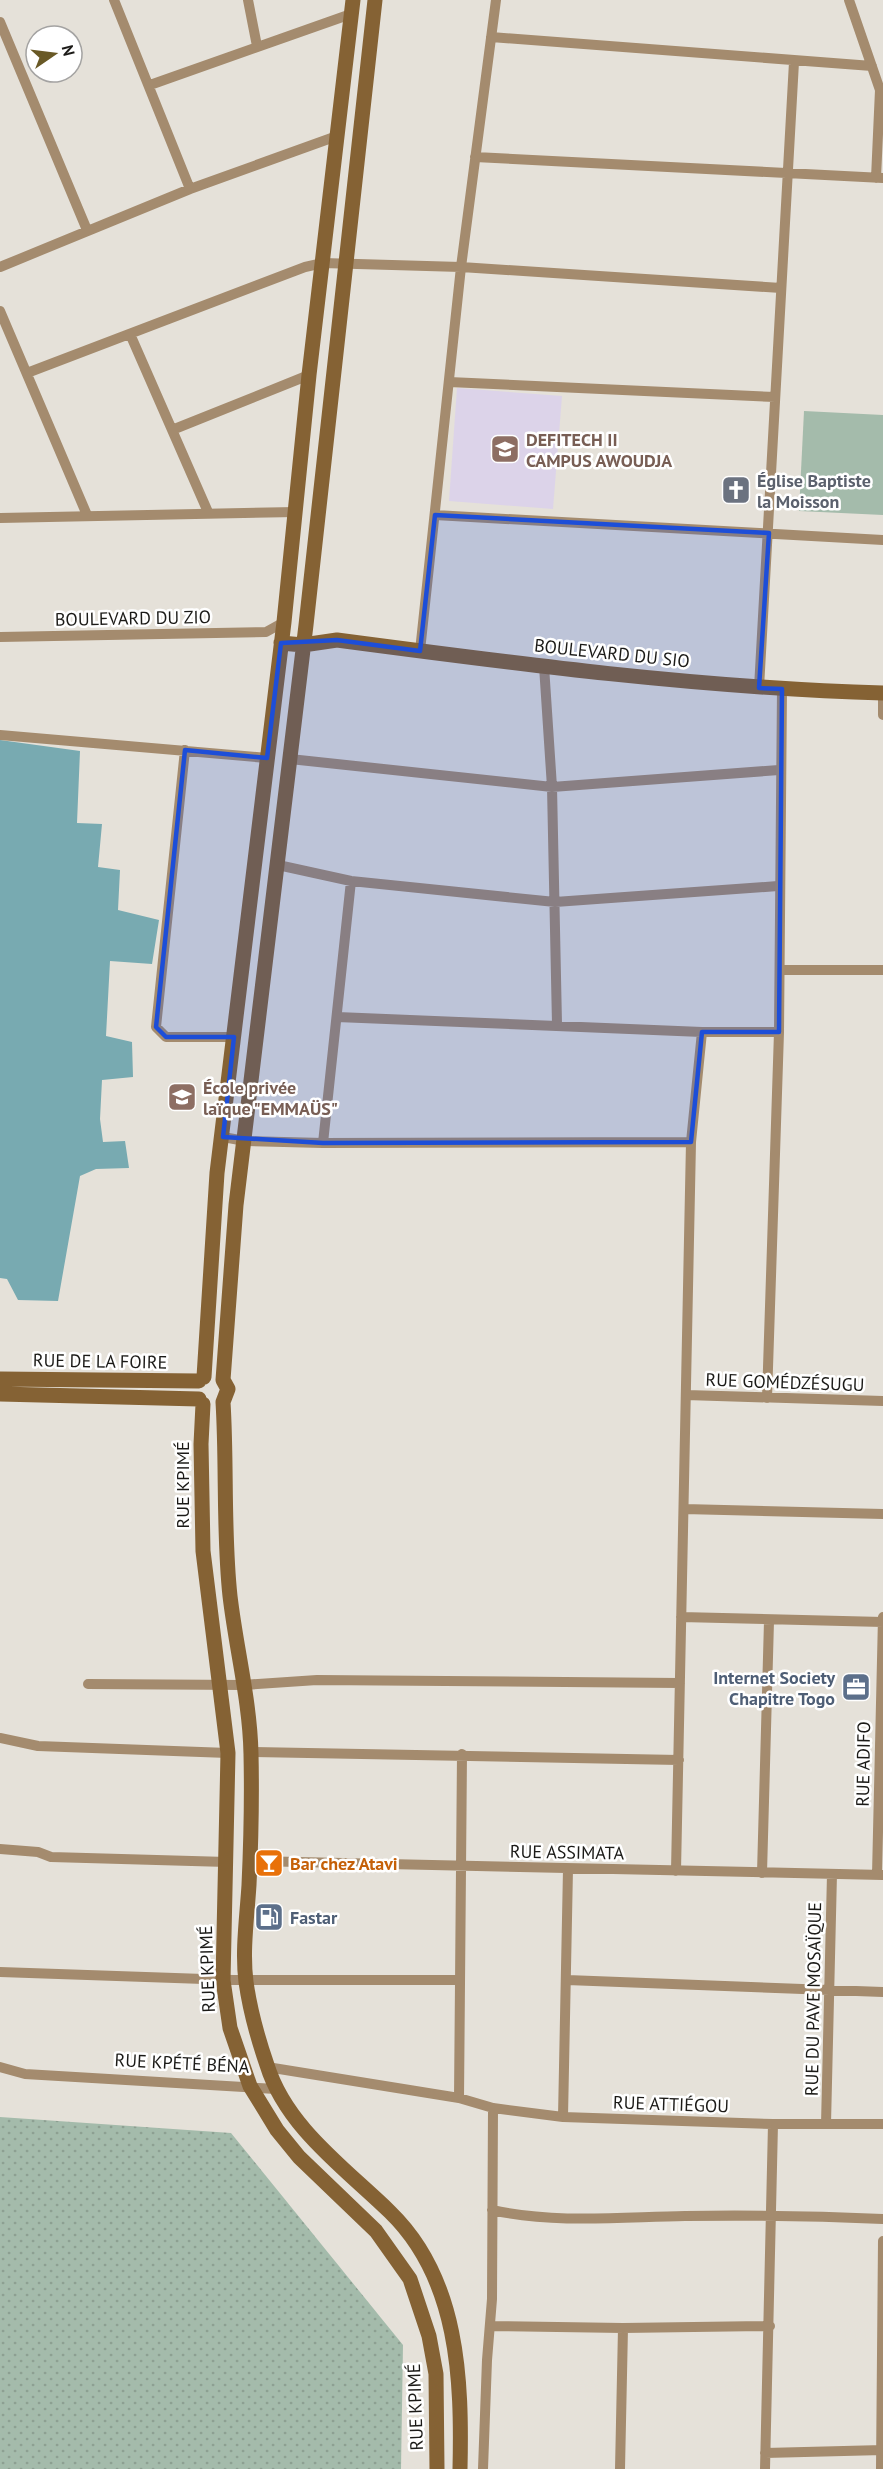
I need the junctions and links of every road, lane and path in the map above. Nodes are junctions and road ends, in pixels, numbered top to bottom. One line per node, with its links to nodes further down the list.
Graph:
1 (114, 0): 12 (street)
2 (248, 0): 9 (street)
3 (375, 0): 20 (main road)
4 (496, 0): 8 (street)
5 (849, 0): 11 (street)
6 (352, 7): 9 (street); 14 (main road)
7 (0, 21): 19 (street)
8 (492, 37): 10 (street); 15 (street)
9 (257, 46): 12 (street)
10 (794, 62): 11 (street); 16 (street)
11 (872, 66): 13 (street)
12 (150, 86): 18 (street)
13 (882, 89): 17 (street)
14 (337, 136): 18 (street); 21 (main road)
15 (475, 157): 16 (street); 23 (street)
16 (790, 172): 17 (street); 24 (street)
17 (880, 178)
18 (190, 189): 19 (street)
19 (87, 230): 22 (street)
20 (347, 262): 21 (street); 23 (street); 40 (main road)
21 (323, 263): 26 (street); 28 (main road)
22 (0, 267)
23 (461, 267): 24 (street); 29 (street)
24 (781, 288): 30 (street)
25 (0, 311): 27 (street)
26 (130, 334): 27 (street); 31 (street)
27 (27, 373): 34 (street)
28 (309, 375): 31 (street); 33 (main road)
29 (449, 382): 30 (street); 35 (street)
30 (775, 398): 37 (street)
31 (172, 430): 32 (street)
32 (208, 512): 33 (street); 34 (street)
33 (296, 512): 39 (main road)
34 (87, 515): 36 (street)
35 (435, 515): 37 (street); 46 (street)
36 (0, 518)
37 (769, 533): 38 (street); 48 (street)
38 (883, 540)
39 (284, 622): 40 (main road, BOULEVARD DU SIO); 41 (street, BOULEVARD DU ZIO); 44 (main road)
40 (306, 625): 43 (main road, BOULEVARD DU SIO); 45 (main road)
41 (266, 632): 42 (street, BOULEVARD DU ZIO); 44 (street)
42 (0, 637)
43 (338, 640): 45 (main road, BOULEVARD DU SIO); 46 (main road, BOULEVARD DU SIO)
44 (281, 644): 45 (main road, BOULEVARD DU SIO); 54 (main road)
45 (303, 645): 55 (main road)
46 (420, 651): 47 (main road, BOULEVARD DU SIO)
47 (544, 666): 48 (main road, BOULEVARD DU SIO); 57 (street)
48 (759, 688): 49 (main road, BOULEVARD DU SIO)
49 (782, 689): 50 (main road, BOULEVARD DU SIO); 56 (street)
50 (883, 693): 51 (street)
51 (883, 715)
52 (0, 735): 53 (street)
53 (185, 750): 54 (street); 68 (street)
54 (267, 758): 68 (main road)
55 (290, 759): 57 (street); 58 (main road)
56 (779, 770): 57 (street); 60 (street)
57 (552, 787): 61 (street)
58 (278, 865): 59 (street); 70 (main road)
59 (351, 881): 61 (street); 64 (street)
60 (778, 886): 61 (street); 62 (street)
61 (555, 902): 65 (street)
62 (780, 970): 63 (street); 67 (street)
63 (883, 970)
64 (337, 1017): 65 (street); 72 (street)
65 (557, 1024): 66 (street)
66 (702, 1032): 67 (street); 71 (street)
67 (778, 1032): 78 (street)
68 (234, 1037): 69 (main road)
69 (223, 1137): 70 (street); 74 (main road)
70 (245, 1142): 72 (street); 75 (main road)
71 (691, 1142): 72 (street); 77 (street)
72 (323, 1143)
73 (0, 1379): 74 (main road, RUE DE LA FOIRE)
74 (202, 1379): 75 (main road); 79 (main road)
75 (223, 1380): 81 (main road)
76 (0, 1394): 79 (main road)
77 (686, 1395): 78 (street, RUE GOMÉDZÉSUGU); 82 (street)
78 (767, 1398): 80 (street, RUE GOMÉDZÉSUGU)
79 (201, 1401): 81 (main road); 90 (main road, RUE KPIMÉ)
80 (883, 1401)
81 (223, 1402): 91 (main road)
82 (684, 1509): 83 (street); 84 (street)
83 (883, 1514)
84 (681, 1617): 86 (street); 88 (street)
85 (883, 1617): 87 (street, RUE ADIFO)
86 (769, 1621): 87 (street); 104 (street)
87 (883, 1622): 97 (street, RUE ADIFO)
88 (680, 1683): 91 (street); 96 (street)
89 (88, 1684): 90 (street)
90 (221, 1685): 91 (street); 94 (main road, RUE KPIMÉ)
91 (243, 1685): 93 (main road)
92 (0, 1737): 94 (street)
93 (251, 1752): 95 (street); 99 (main road)
94 (228, 1753): 100 (main road, RUE KPIMÉ)
95 (462, 1754): 96 (street); 101 (street)
96 (679, 1760): 103 (street)
97 (881, 1763): 106 (street, RUE ADIFO)
98 (0, 1849): 100 (street)
99 (250, 1861): 101 (street, RUE ASSIMATA); 109 (main road)
100 (227, 1862): 108 (main road, RUE KPIMÉ)
101 (461, 1868): 102 (street, RUE ASSIMATA); 110 (street)
102 (568, 1869): 103 (street, RUE ASSIMATA); 111 (street)
103 (676, 1871): 104 (street, RUE ASSIMATA)
104 (762, 1873): 105 (street, RUE ASSIMATA)
105 (832, 1874): 106 (street, RUE ASSIMATA); 112 (street, RUE DU PAVE MOSAÏQUE)
106 (880, 1875)
107 (0, 1972): 108 (street)
108 (223, 1980): 109 (street); 116 (main road, RUE KPIMÉ)
109 (246, 1980): 110 (street); 115 (main road)
110 (460, 1980): 118 (street)
111 (567, 1980): 112 (street); 120 (street)
112 (829, 1991): 113 (street); 122 (street, RUE DU PAVE MOSAÏQUE)
113 (883, 1992)
114 (0, 2067): 116 (street, RUE KPÉTÉ BÉNA)
115 (267, 2067): 117 (main road); 118 (street, RUE ATTIÉGOU)
116 (250, 2086): 117 (street, RUE KPÉTÉ BÉNA); 132 (main road, RUE KPIMÉ)
117 (276, 2089): 133 (main road)
118 (459, 2098): 119 (street, RUE ATTIÉGOU)
119 (493, 2108): 120 (street, RUE ATTIÉGOU); 124 (street)
120 (563, 2117): 121 (street, RUE ATTIÉGOU)
121 (773, 2124): 122 (street, RUE ATTIÉGOU); 125 (street)
122 (826, 2124): 123 (street, RUE ATTIÉGOU)
123 (883, 2124)
124 (492, 2210): 125 (street); 128 (street)
125 (771, 2215): 126 (street); 129 (street)
126 (883, 2219)
127 (883, 2241): 131 (street)
128 (490, 2326): 130 (street); 138 (street)
129 (770, 2326): 130 (street); 135 (street)
130 (623, 2328): 139 (street)
131 (882, 2331): 134 (street)
132 (437, 2419): 133 (main road); 136 (main road, RUE KPIMÉ)
133 (461, 2423): 137 (main road)
134 (882, 2450): 135 (street); 141 (street)
135 (765, 2453): 140 (street)
136 (436, 2469)
137 (460, 2469)
138 (483, 2469)
139 (621, 2469)
140 (765, 2469)
141 (881, 2469)

